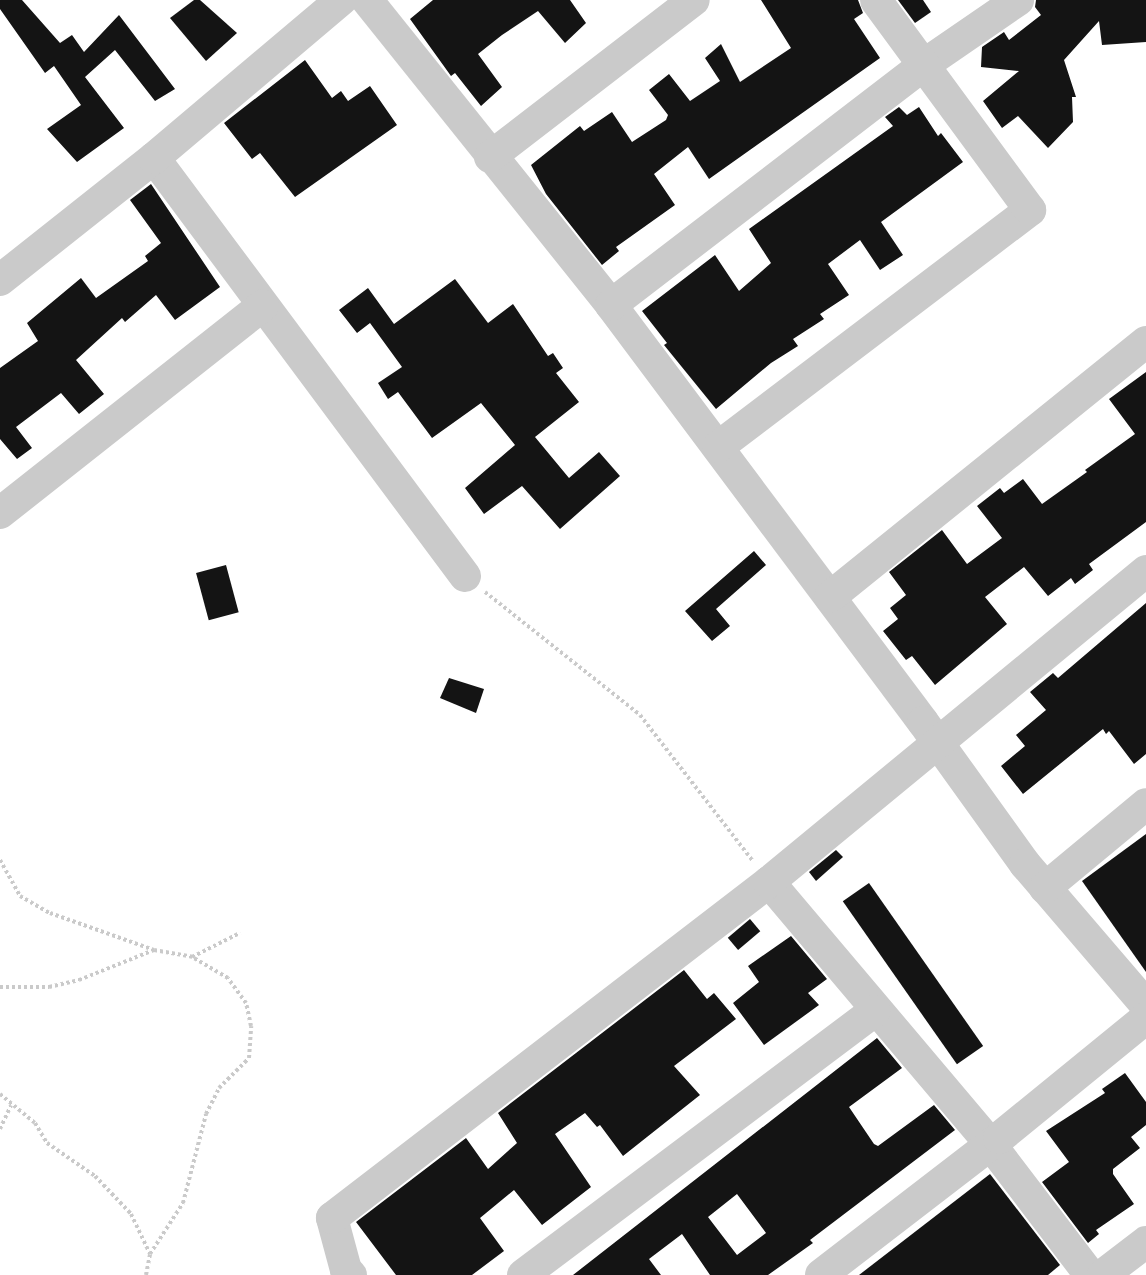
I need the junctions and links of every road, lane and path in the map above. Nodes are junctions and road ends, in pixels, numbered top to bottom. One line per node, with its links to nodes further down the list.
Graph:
1 (341, 0): 8 (street)
2 (367, 0): 7 (street)
3 (694, 0): 7 (street)
4 (876, 0): 6 (street)
5 (1018, 0): 6 (street)
6 (925, 63): 11 (street); 13 (street)
7 (490, 157): 11 (street)
8 (153, 158): 9 (street); 10 (street)
9 (0, 280)
10 (263, 305): 14 (street); 16 (street)
11 (611, 305): 13 (street)
12 (1146, 342): 17 (street)
13 (718, 447): 17 (street)
14 (0, 513)
15 (1146, 571): 18 (street)
16 (465, 576): 21 (path)
17 (830, 597): 18 (street)
18 (938, 742): 21 (street); 22 (street)
19 (1146, 804): 22 (street)
20 (0, 860): 24 (path)
21 (769, 882): 28 (street); 37 (street)
22 (1045, 888): 27 (street)
23 (240, 933): 25 (path)
24 (154, 950): 25 (path); 26 (path)
25 (192, 957): 35 (path)
26 (0, 987)
27 (1146, 1005)
28 (875, 1011): 33 (street); 38 (street)
29 (1146, 1018): 33 (street)
30 (0, 1094): 31 (path)
31 (11, 1105): 32 (path); 35 (path)
32 (0, 1129)
33 (991, 1145): 39 (street); 40 (street)
34 (1146, 1242): 41 (street)
35 (150, 1254): 36 (path)
36 (146, 1275)
37 (351, 1275)
38 (523, 1275)
39 (821, 1275)
40 (1090, 1275)
41 (1103, 1275)

